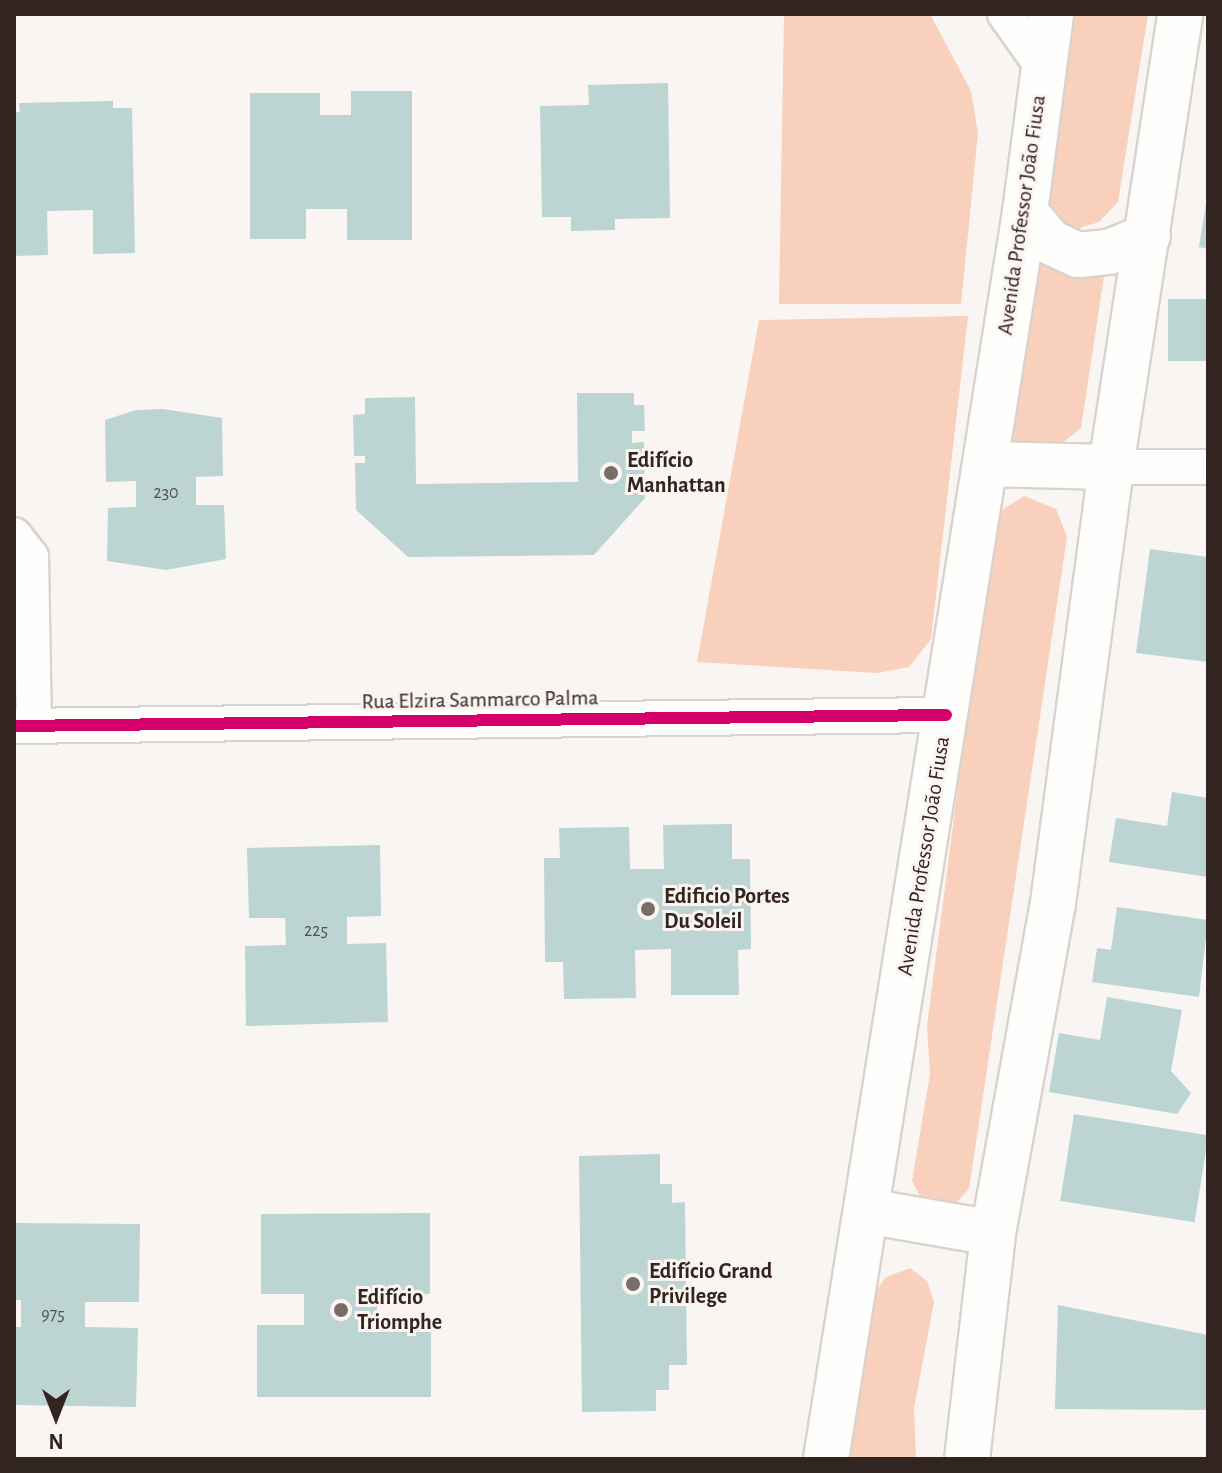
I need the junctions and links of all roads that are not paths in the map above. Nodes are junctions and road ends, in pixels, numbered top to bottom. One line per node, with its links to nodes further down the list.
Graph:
1 (1005, 14): 4 (street)
2 (1051, 14): 4 (main road, Avenida Professor João Fiusa)
3 (1180, 14): 6 (main road)
4 (1042, 66): 5 (main road, Avenida Professor João Fiusa)
5 (1025, 212): 6 (main road); 7 (main road, Avenida Professor João Fiusa)
6 (1148, 236): 8 (main road)
7 (985, 464): 8 (main road); 11 (main road, Avenida Professor João Fiusa)
8 (1111, 467): 9 (street); 14 (main road)
9 (1208, 467)
10 (14, 535): 12 (street)
11 (946, 715): 12 (street, Rua Elzira Sammarco Palma); 13 (main road, Avenida Professor João Fiusa)
12 (24, 726)
13 (867, 1211): 14 (main road); 15 (main road, Avenida Professor João Fiusa)
14 (993, 1233): 16 (main road)
15 (826, 1459)
16 (967, 1459)

